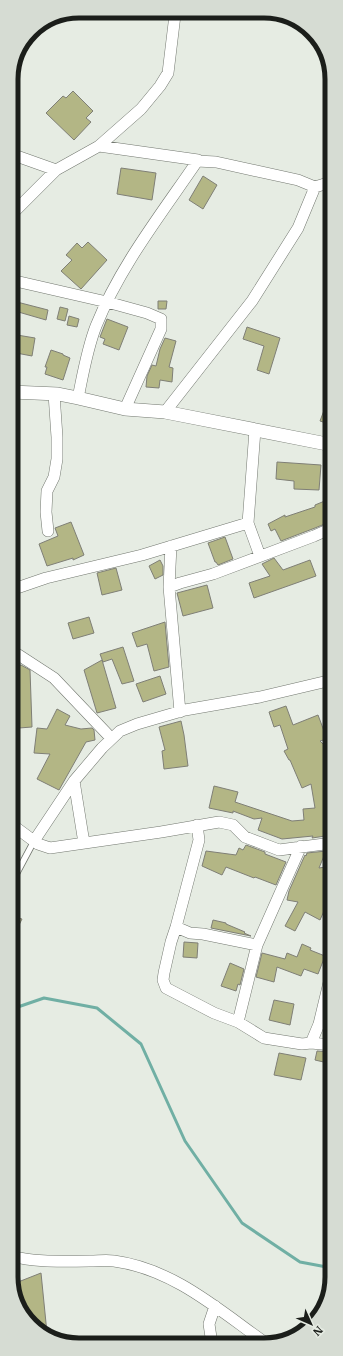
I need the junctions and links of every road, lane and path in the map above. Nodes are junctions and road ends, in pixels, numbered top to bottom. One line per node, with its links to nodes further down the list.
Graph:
1 (175, 18): 2 (street)
2 (99, 146): 4 (street); 5 (street)
3 (18, 156): 5 (street)
4 (198, 160): 7 (street); 10 (street)
5 (56, 170): 8 (street)
6 (325, 184): 7 (street)
7 (315, 187): 15 (street)
8 (18, 208)
9 (18, 282): 10 (street)
10 (107, 302): 13 (street); 14 (street)
11 (18, 392): 12 (street)
12 (54, 394): 13 (street); 19 (street)
13 (78, 398): 14 (street)
14 (125, 409): 15 (street)
15 (165, 412): 16 (street)
16 (255, 430): 17 (street); 18 (street)
17 (325, 444)
18 (248, 523): 21 (street); 22 (street)
19 (48, 531)
20 (325, 531): 22 (street)
21 (171, 546): 23 (street); 24 (street)
22 (260, 556): 23 (street)
23 (169, 587): 27 (street)
24 (18, 588)
25 (18, 655): 28 (street)
26 (325, 682): 27 (street)
27 (180, 712): 28 (street)
28 (111, 738): 29 (street)
29 (74, 782): 32 (street); 33 (street)
30 (197, 826): 33 (street); 35 (street); 37 (street)
31 (18, 829): 32 (street)
32 (34, 841): 33 (street); 36 (lane)
33 (84, 843)
34 (325, 844): 35 (street)
35 (301, 846): 38 (street)
36 (18, 872)
37 (176, 927): 38 (street); 40 (street)
38 (257, 945): 40 (street)
39 (325, 1002): 41 (street)
40 (238, 1022): 41 (street)
41 (311, 1042): 42 (street)
42 (325, 1044)
43 (18, 1258): 44 (street)
44 (215, 1306): 45 (street); 46 (street)
45 (211, 1338)
46 (260, 1338)

